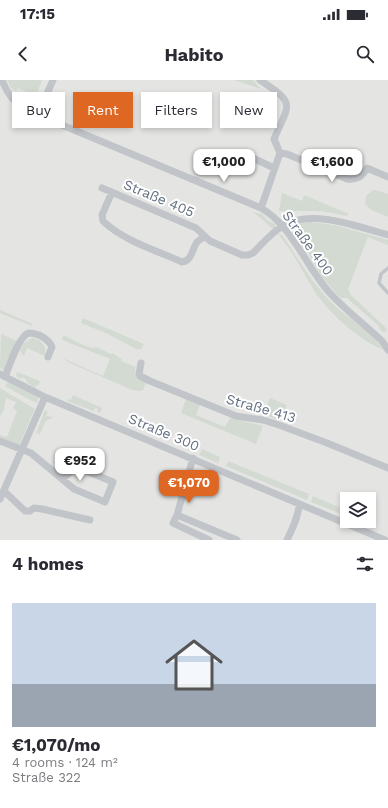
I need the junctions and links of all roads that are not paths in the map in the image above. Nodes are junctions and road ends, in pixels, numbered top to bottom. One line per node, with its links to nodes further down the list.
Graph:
1 (2, 80): 5 (street, Straße 400)
2 (53, 80): 4 (street)
3 (260, 80): 7 (street)
4 (48, 92)
5 (12, 99)
6 (65, 125): 13 (street, Straße 400)
7 (280, 153): 9 (street); 10 (street)
8 (255, 159): 9 (street)
9 (274, 168): 13 (street)
10 (388, 177)
11 (102, 188): 12 (street, Straße 405)
12 (112, 192): 16 (street, Straße 405); 16 (street)
13 (261, 208): 14 (street, Straße 400)
14 (283, 226): 15 (street); 16 (street, Straße 405); 19 (street, Straße 400)
15 (388, 235)
16 (205, 237)
17 (388, 268): 18 (lane)
18 (388, 293)
19 (387, 346)
20 (48, 357): 22 (street)
21 (141, 363): 27 (street, Straße 413)
22 (3, 375): 23 (street, Straße 300)
23 (46, 397): 25 (street); 26 (street, Straße 300)
24 (0, 441): 25 (street)
25 (22, 450): 28 (street); 29 (street)
26 (193, 458): 31 (street, Straße 300); 32 (street)
27 (388, 468)
28 (62, 479): 28 (street)
29 (4, 491): 30 (street); 33 (street)
30 (0, 499)
31 (299, 504): 36 (street); 37 (street, Straße 300)
32 (177, 515): 34 (street); 35 (street)
33 (90, 520)
34 (209, 540)
35 (237, 540)
36 (287, 540)
37 (385, 540)

